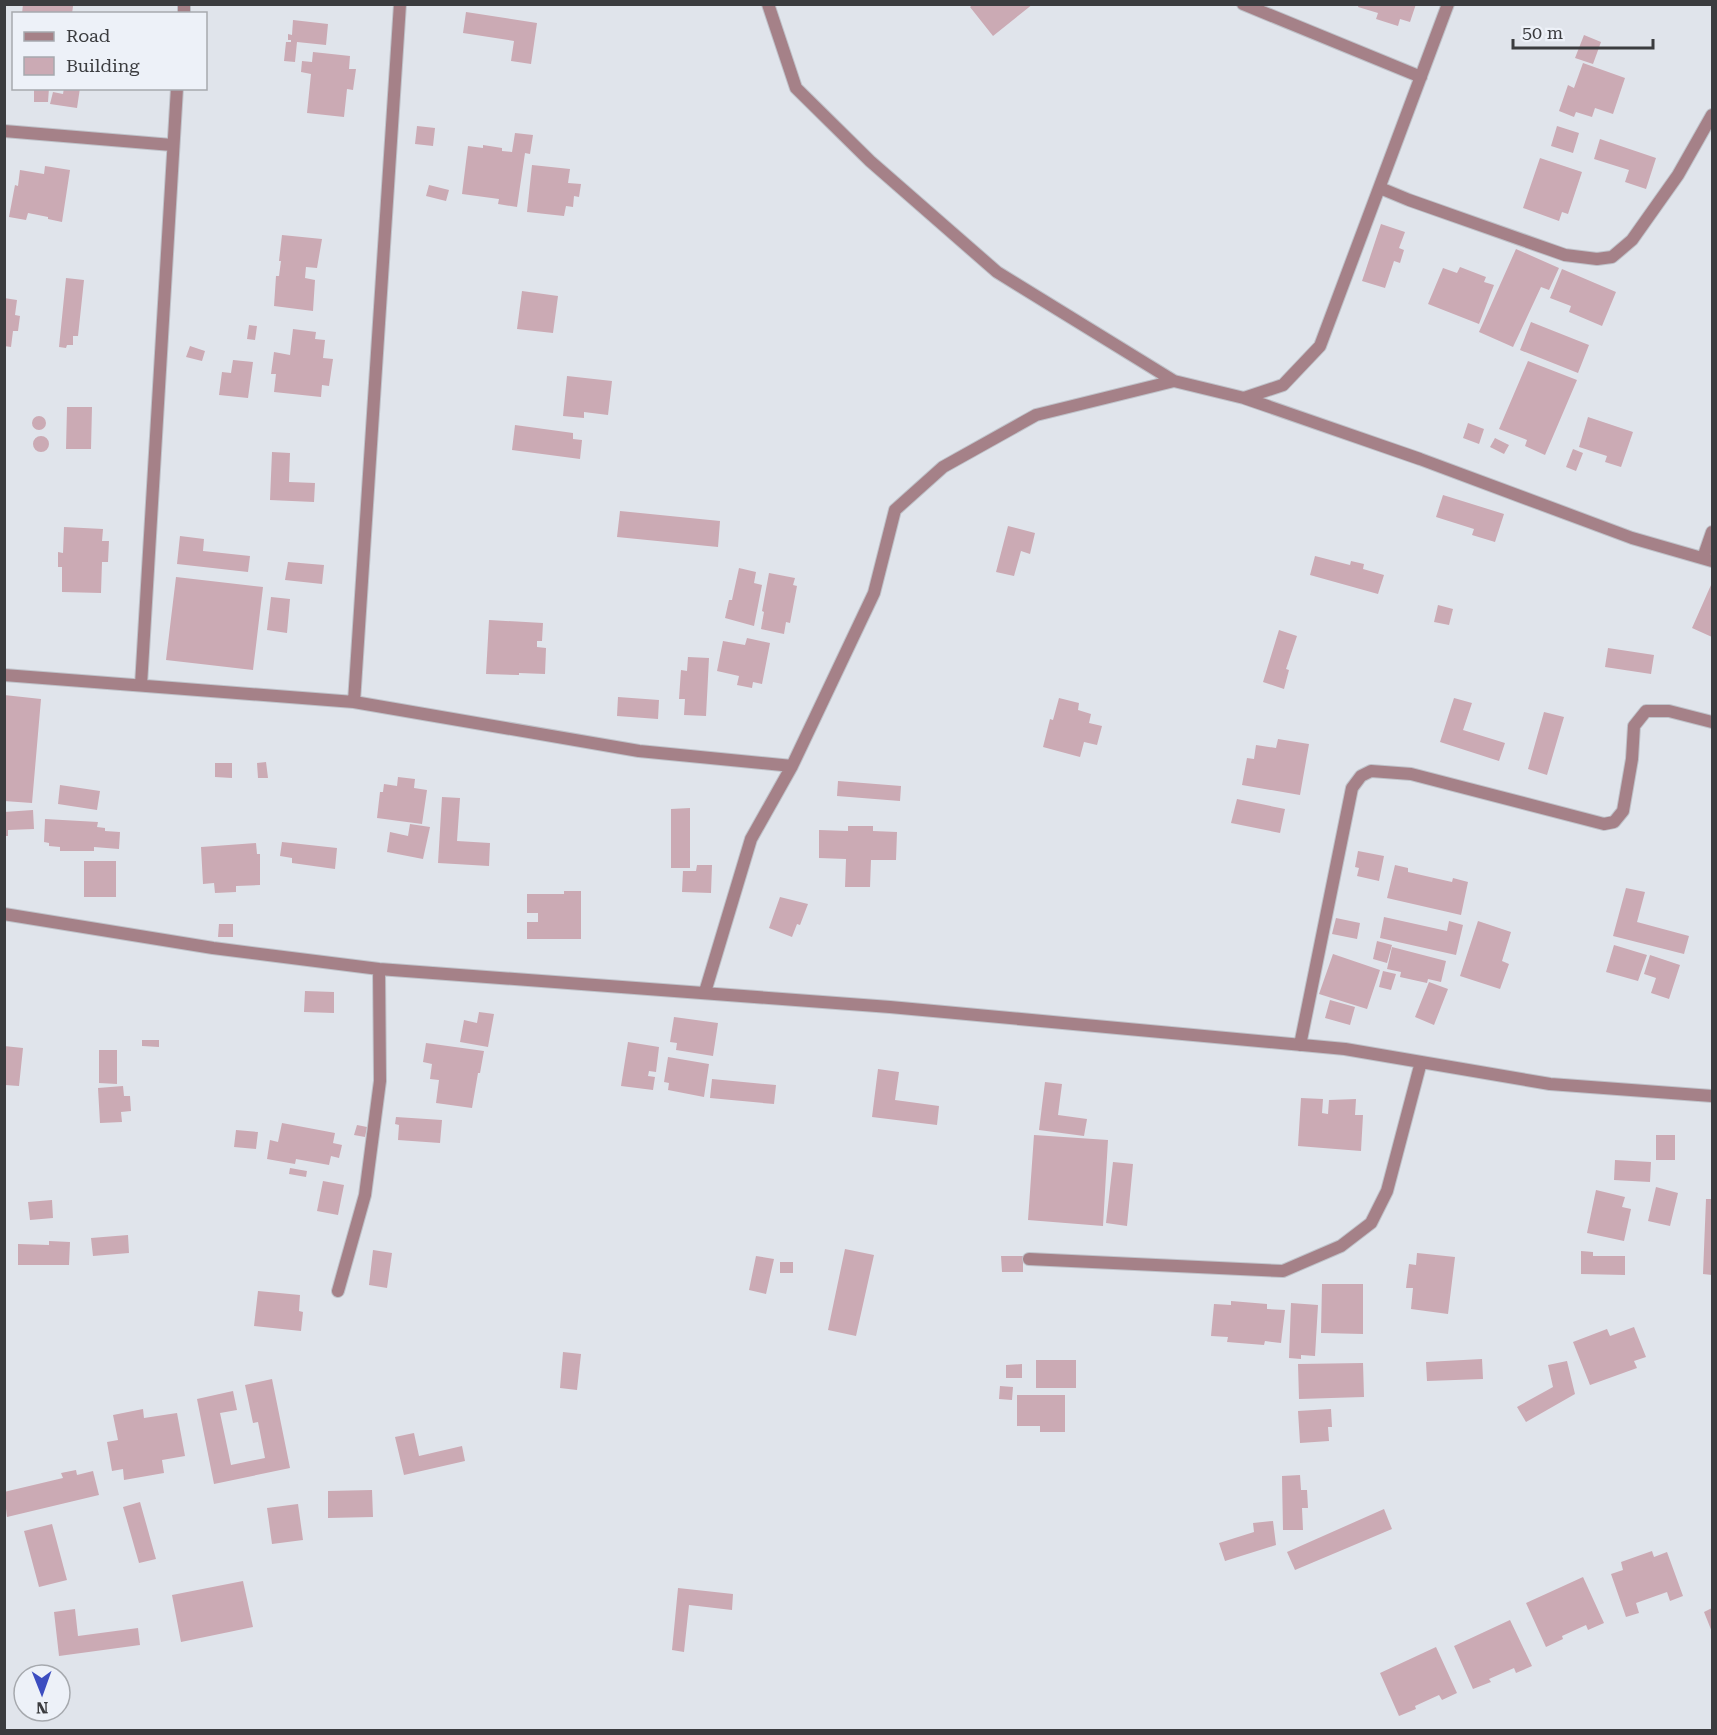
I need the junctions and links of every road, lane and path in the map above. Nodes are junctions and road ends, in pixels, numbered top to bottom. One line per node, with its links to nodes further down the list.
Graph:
1 (400, 4): 17 (street)
2 (768, 4): 11 (street)
3 (1243, 4): 5 (street)
4 (1448, 4): 5 (street)
5 (1421, 78): 10 (street)
6 (177, 90): 9 (street)
7 (1713, 115): 10 (street)
8 (4, 131): 9 (street)
9 (172, 145): 16 (street)
10 (1380, 188): 12 (street)
11 (1174, 381): 12 (street); 19 (street)
12 (1244, 398): 14 (street)
13 (1713, 532): 14 (street)
14 (1708, 559)
15 (4, 675): 16 (street)
16 (141, 684): 17 (street)
17 (354, 702): 19 (street)
18 (1713, 722): 23 (street)
19 (792, 766): 22 (street)
20 (4, 914): 21 (street)
21 (380, 969): 22 (street); 27 (street)
22 (705, 992): 23 (street)
23 (1300, 1045): 24 (street)
24 (1421, 1062): 25 (street); 26 (street)
25 (1713, 1096)
26 (1029, 1259)
27 (338, 1291)

